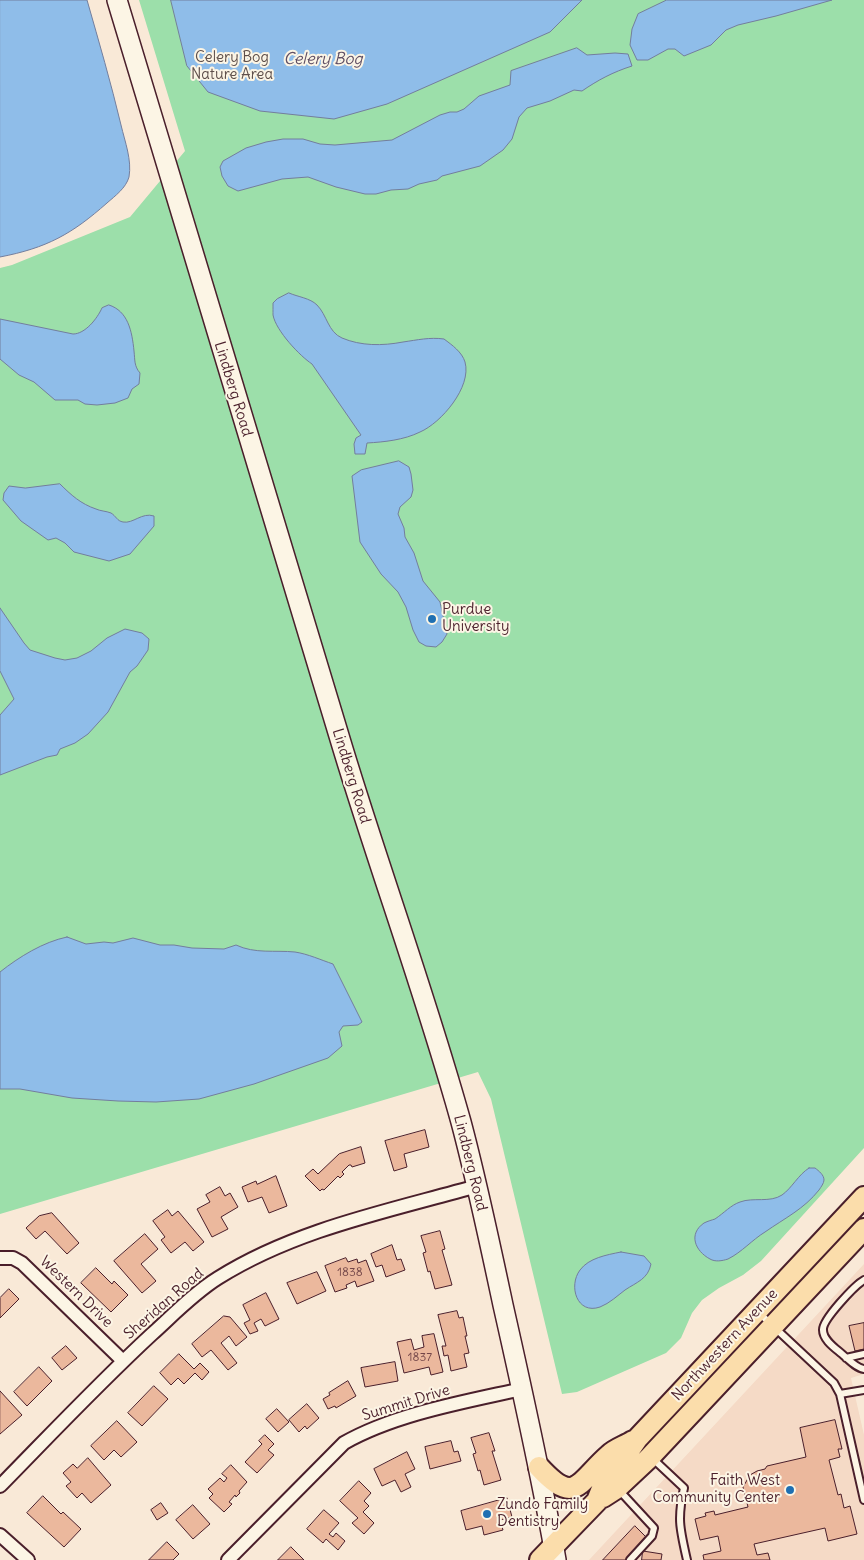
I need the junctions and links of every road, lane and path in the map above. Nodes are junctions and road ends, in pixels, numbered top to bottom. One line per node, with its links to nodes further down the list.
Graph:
1 (117, 0): 2 (main road, Lindberg Road)
2 (477, 1186): 11 (street, Sheridan Road); 13 (main road, Lindberg Road)
3 (864, 1197): 7 (main road, Northwestern Avenue)
4 (864, 1229): 8 (main road, Northwestern Avenue)
5 (0, 1258): 11 (street, Western Drive)
6 (864, 1280): 10 (lane)
7 (757, 1311): 8 (lane); 16 (main road, Northwestern Avenue)
8 (773, 1326): 15 (lane); 17 (main road, Northwestern Avenue)
9 (864, 1354): 10 (lane)
10 (846, 1358): 12 (lane)
11 (123, 1361): 19 (street, Sheridan Road)
12 (864, 1369)
13 (522, 1388): 18 (main road, Lindberg Road); 26 (street, Summit Drive)
14 (864, 1390): 15 (lane)
15 (840, 1394): 21 (lane)
16 (637, 1439): 18 (main road); 22 (main road, Northwestern Avenue)
17 (650, 1456): 20 (main road, Northwestern Avenue); 28 (lane)
18 (539, 1467): 24 (main road, Lindberg Road)
19 (0, 1486)
20 (617, 1488): 22 (main road, Northwestern Avenue); 27 (lane)
21 (864, 1500)
22 (597, 1501): 24 (main road, Northwestern Avenue)
23 (0, 1535): 25 (street)
24 (550, 1555)
25 (28, 1560)
26 (228, 1560)
27 (630, 1560)
28 (687, 1560)

